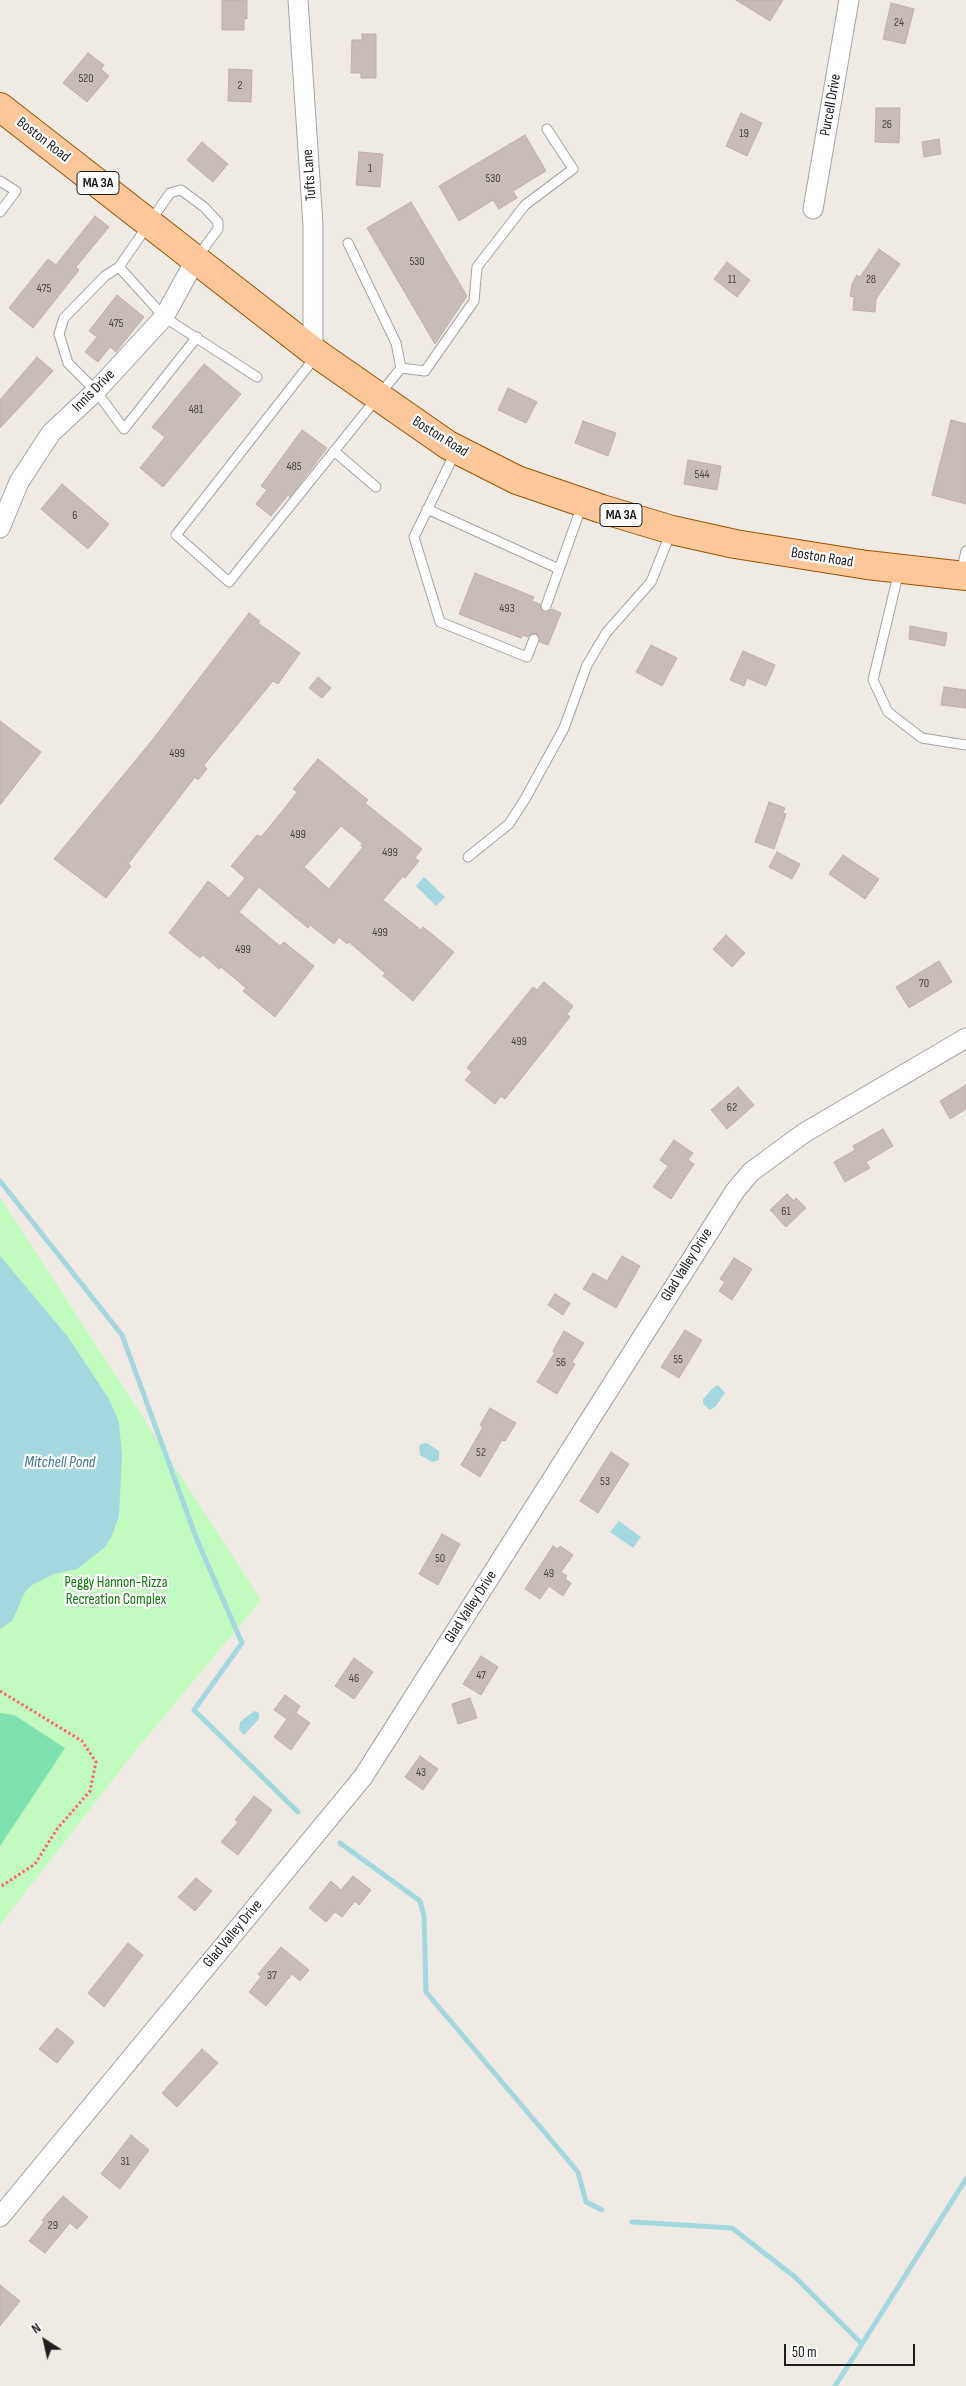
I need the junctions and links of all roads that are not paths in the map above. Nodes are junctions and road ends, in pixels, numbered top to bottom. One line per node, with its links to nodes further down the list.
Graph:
1 (298, 0): 14 (street, Tufts Lane)
2 (849, 0): 6 (street, Purcell Drive)
3 (0, 107): 8 (main road, Boston Road / MA 3A)
4 (547, 129): 15 (lane)
5 (0, 181): 7 (lane)
6 (813, 209)
7 (0, 212)
8 (149, 222): 10 (main road, Boston Road / MA 3A); 10 (lane); 11 (lane)
9 (348, 243): 15 (lane)
10 (196, 259): 12 (street, Innis Drive); 14 (main road, Boston Road / MA 3A)
11 (119, 267): 12 (lane); 17 (lane)
12 (164, 316): 13 (lane); 17 (street, Innis Drive)
13 (197, 337): 16 (lane); 17 (lane)
14 (315, 353): 18 (main road, Boston Road / MA 3A); 20 (lane)
15 (401, 368): 18 (lane)
16 (257, 376)
17 (96, 391): 24 (street, Innis Drive)
18 (379, 396): 19 (main road, Boston Road / MA 3A); 20 (lane)
19 (457, 449): 22 (main road, Boston Road / MA 3A); 23 (lane)
20 (334, 451): 21 (lane)
21 (376, 487)
22 (583, 503): 25 (main road, Boston Road / MA 3A); 27 (lane)
23 (427, 509): 27 (lane); 30 (lane)
24 (0, 528)
25 (672, 530): 28 (main road, Boston Road / MA 3A); 32 (lane)
26 (964, 568): 28 (main road, Boston Road / MA 3A)
27 (559, 569): 29 (lane)
28 (900, 569): 31 (lane)
29 (546, 606)
30 (534, 639)
31 (966, 745)
32 (468, 857)
33 (966, 1038): 34 (street, Glad Valley Drive)
34 (0, 2217)

